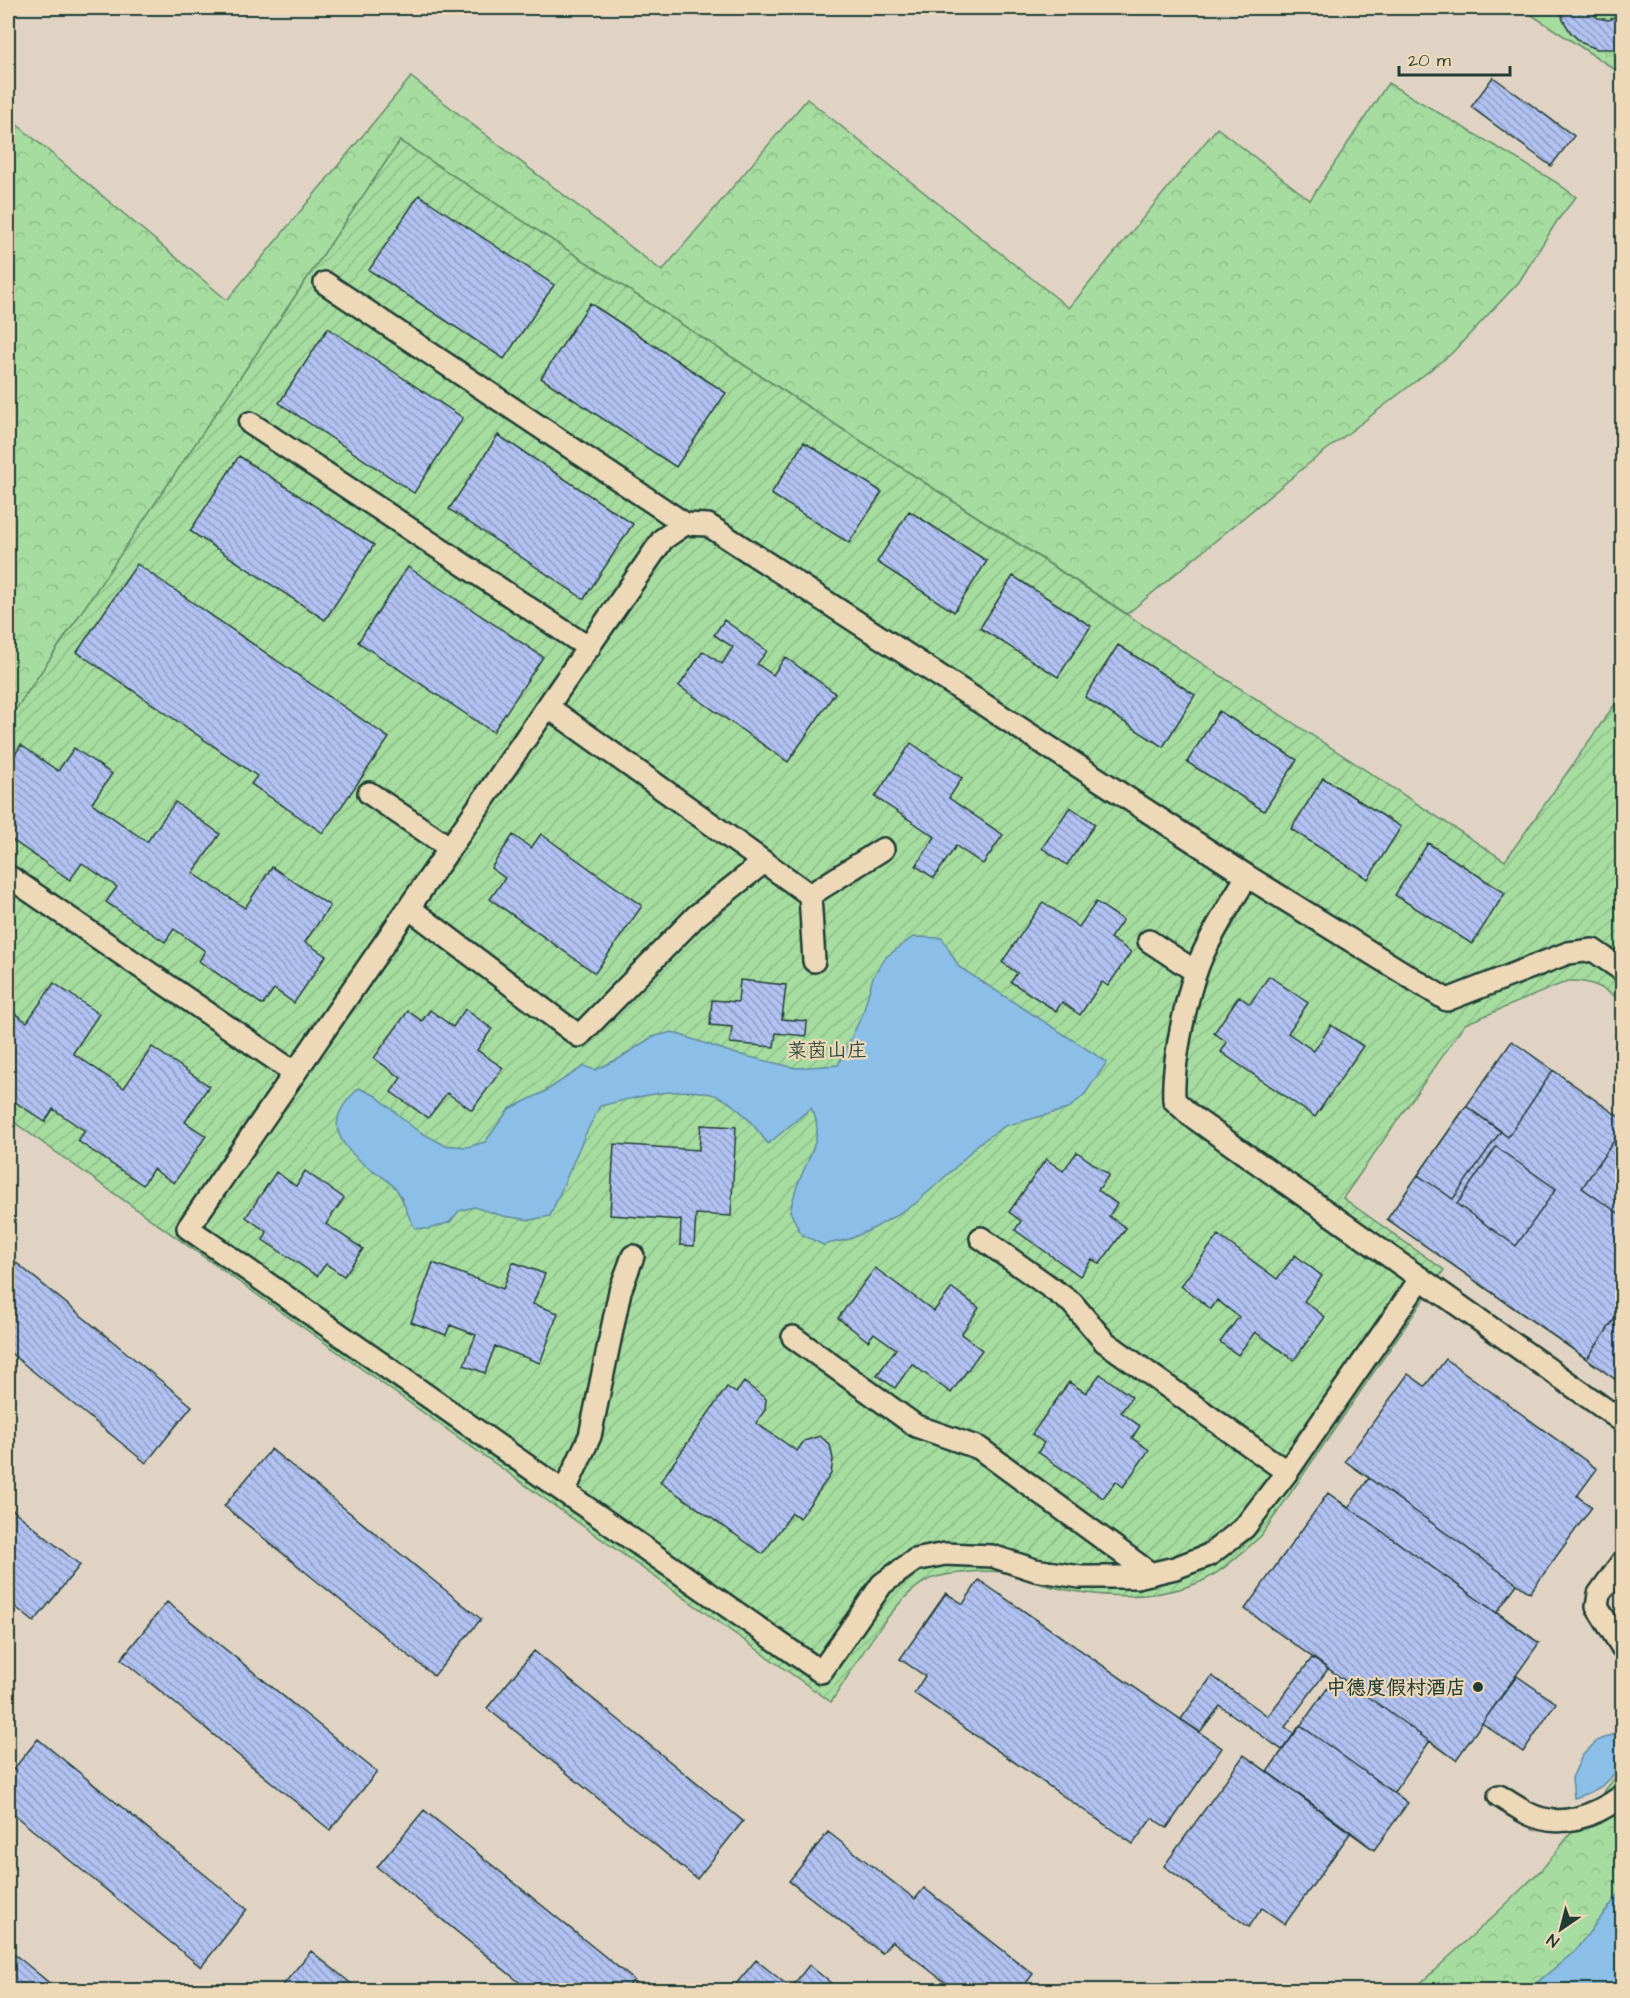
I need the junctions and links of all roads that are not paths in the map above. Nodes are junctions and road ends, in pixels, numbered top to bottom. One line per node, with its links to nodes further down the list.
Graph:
1 (325, 284): 3 (lane)
2 (250, 423): 4 (lane)
3 (685, 525): 4 (lane); 11 (lane)
4 (589, 648): 5 (lane)
5 (548, 707): 7 (lane); 9 (lane)
6 (369, 793): 7 (lane)
7 (450, 848): 13 (lane)
8 (883, 849): 12 (lane)
9 (764, 862): 12 (lane); 13 (lane)
10 (8, 876): 18 (lane)
11 (1247, 876): 16 (lane); 17 (lane)
12 (810, 895): 15 (lane)
13 (409, 908): 18 (lane)
14 (1149, 941): 17 (lane)
15 (814, 961)
16 (1623, 970)
17 (1196, 972): 21 (lane)
18 (295, 1073): 25 (lane)
19 (981, 1238): 24 (lane)
20 (633, 1256): 25 (lane)
21 (1421, 1278): 23 (lane); 24 (lane)
22 (793, 1337): 27 (lane)
23 (1623, 1421)
24 (1287, 1472): 27 (lane)
25 (564, 1492): 27 (lane)
26 (1623, 1562): 28 (lane)
27 (1151, 1574)
28 (1623, 1647)
29 (1499, 1796): 30 (lane)
30 (1623, 1796)

